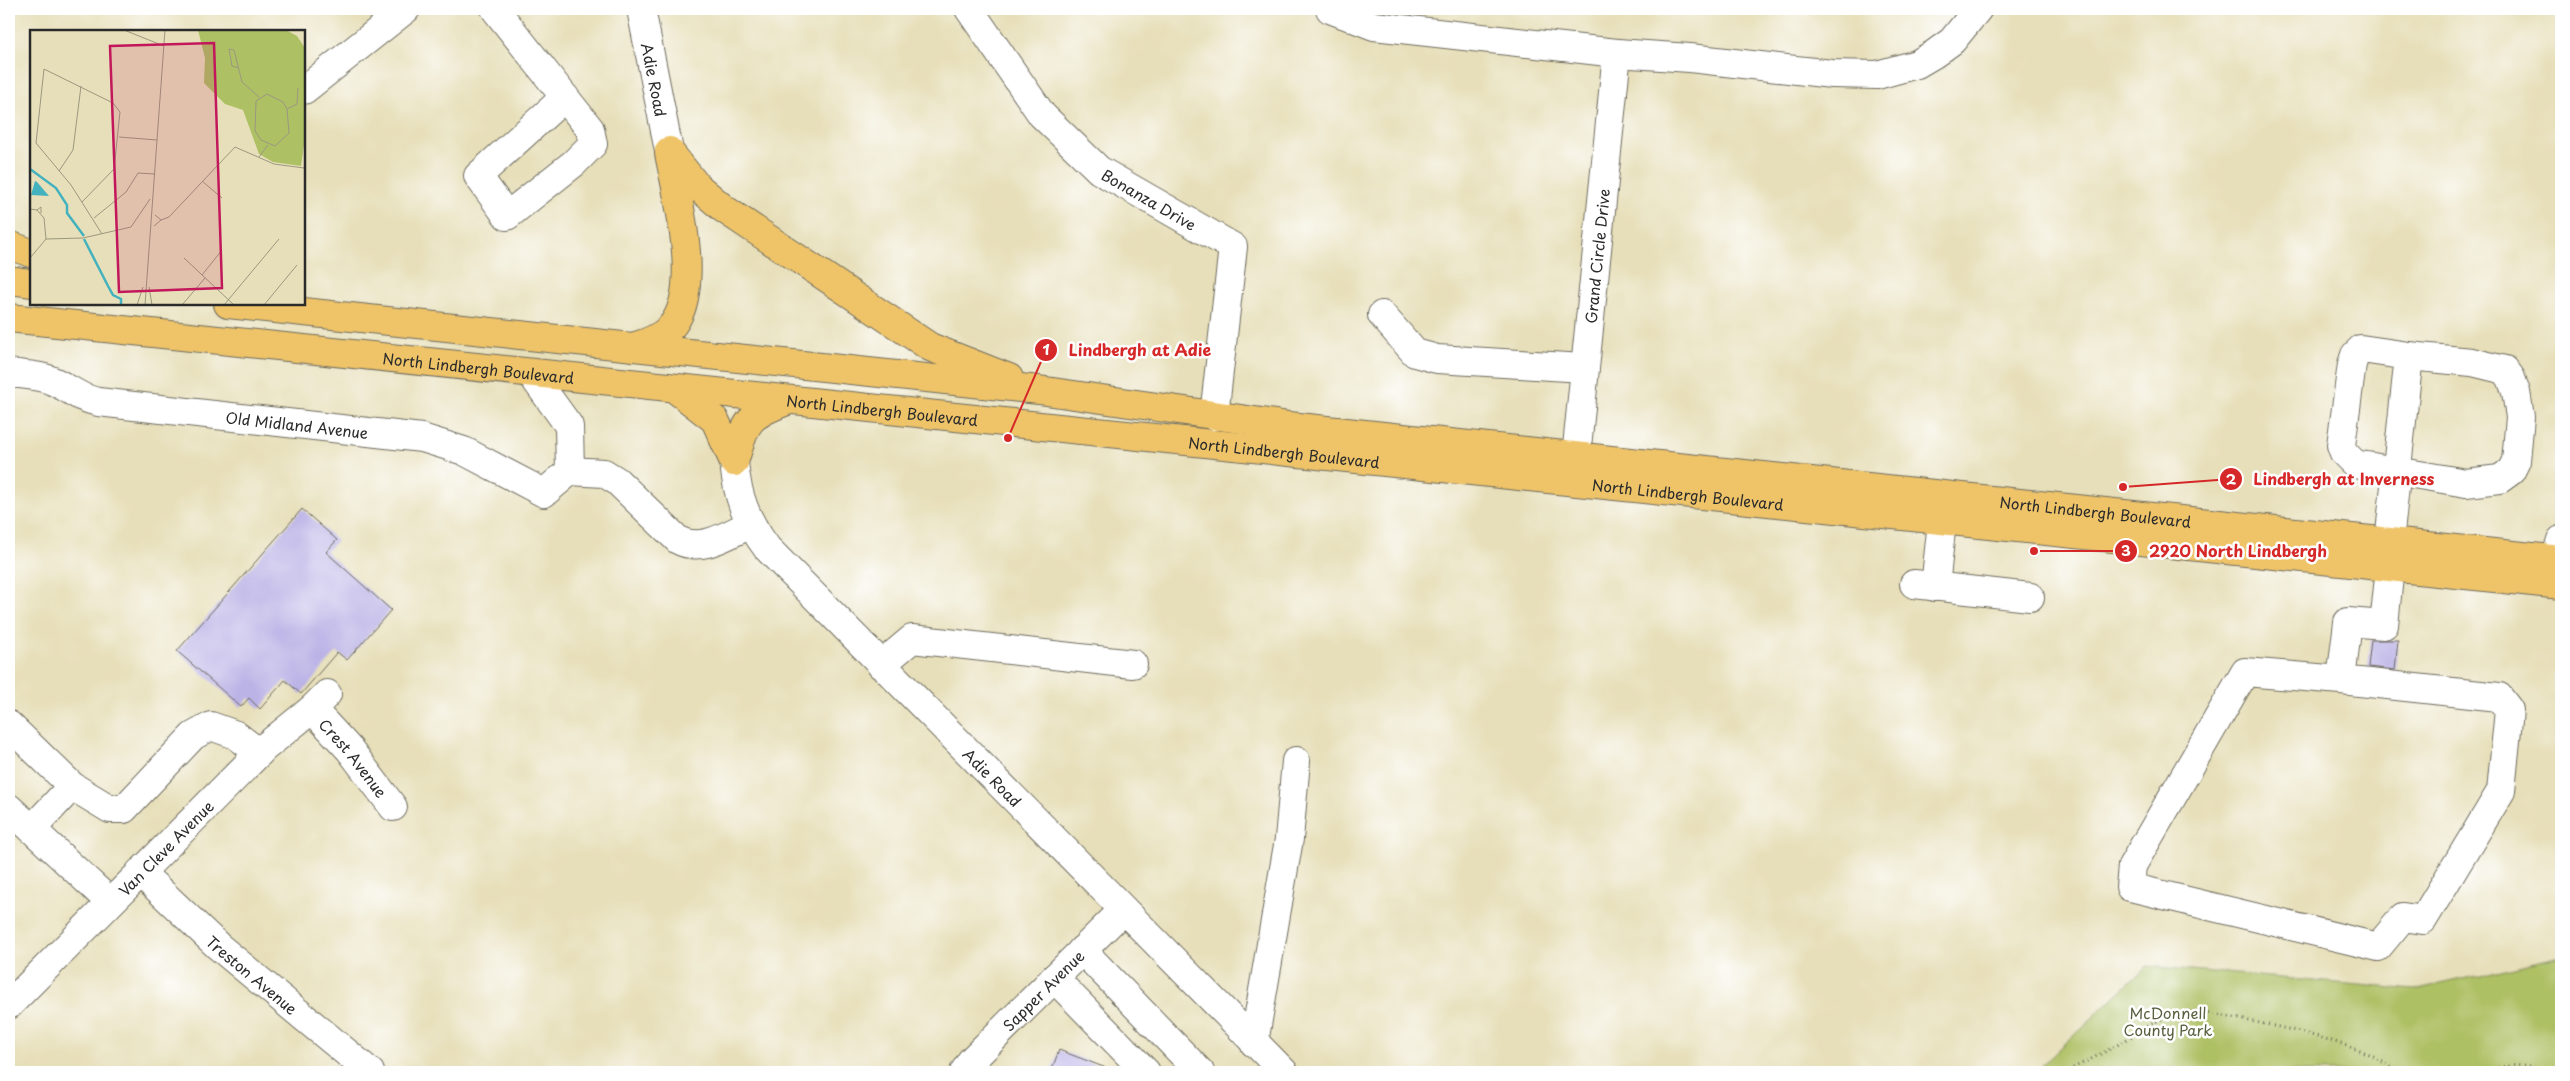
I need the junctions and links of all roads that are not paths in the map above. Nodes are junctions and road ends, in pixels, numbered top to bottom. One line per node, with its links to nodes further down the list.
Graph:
1 (406, 9): 8 (street)
2 (495, 9): 9 (street)
3 (641, 9): 10 (street, Adie Road)
4 (970, 9): 28 (street, Bonanza Drive)
5 (1330, 9): 7 (street)
6 (1978, 9): 7 (street)
7 (1617, 54): 22 (street, Grand Circle Drive)
8 (305, 89)
9 (565, 97)
10 (669, 151): 20 (highway); 26 (highway)
11 (9, 244): 12 (highway)
12 (30, 253)
13 (9, 280): 14 (highway)
14 (30, 283)
15 (237, 305): 20 (highway, North Lindbergh Boulevard)
16 (1382, 315): 22 (street)
17 (9, 318): 18 (highway, North Lindbergh Boulevard)
18 (36, 321): 19 (highway); 24 (highway, North Lindbergh Boulevard)
19 (9, 326)
20 (633, 347): 26 (highway, North Lindbergh Boulevard)
21 (2409, 356): 31 (street); 31 (street); 31 (street)
22 (1584, 368): 29 (street, Grand Circle Drive)
23 (9, 373): 32 (street, Old Midland Avenue)
24 (532, 375): 25 (highway, North Lindbergh Boulevard); 32 (street)
25 (675, 389): 27 (highway, North Lindbergh Boulevard); 30 (highway)
26 (1038, 390): 28 (highway, North Lindbergh Boulevard)
27 (786, 400): 30 (highway); 33 (highway, North Lindbergh Boulevard)
28 (1214, 416): 29 (highway, North Lindbergh Boulevard)
29 (1576, 457): 35 (highway, North Lindbergh Boulevard)
30 (734, 462): 34 (street, Adie Road)
31 (2397, 470): 35 (street)
32 (570, 471): 34 (street)
33 (1942, 521): 35 (highway, North Lindbergh Boulevard); 37 (street)
34 (751, 524): 39 (street, Adie Road)
35 (2389, 555): 36 (highway, North Lindbergh Boulevard); 40 (street)
36 (2560, 561)
37 (2030, 596)
38 (1133, 664): 39 (street)
39 (881, 665): 51 (street, Adie Road)
40 (2341, 680): 40 (street)
41 (319, 701): 43 (street, Van Cleve Avenue); 46 (street, Crest Avenue)
42 (9, 725): 45 (street)
43 (259, 753): 45 (street); 49 (street, Van Cleve Avenue)
44 (1296, 761): 55 (street)
45 (72, 786): 48 (street)
46 (393, 807)
47 (9, 808): 48 (street)
48 (32, 829): 50 (street)
49 (140, 872): 50 (street, Van Cleve Avenue); 56 (street, Treston Avenue)
50 (109, 901): 54 (street, Van Cleve Avenue)
51 (1123, 910): 52 (street, Sapper Avenue); 55 (street, Adie Road)
52 (1082, 950): 53 (street, Sapper Avenue); 59 (street)
53 (1054, 978): 57 (street, Sapper Avenue); 58 (street)
54 (9, 1005)
55 (1254, 1043): 60 (street, Adie Road)
56 (370, 1072)
57 (964, 1072)
58 (1146, 1072)
59 (1200, 1072)
60 (1284, 1072)

